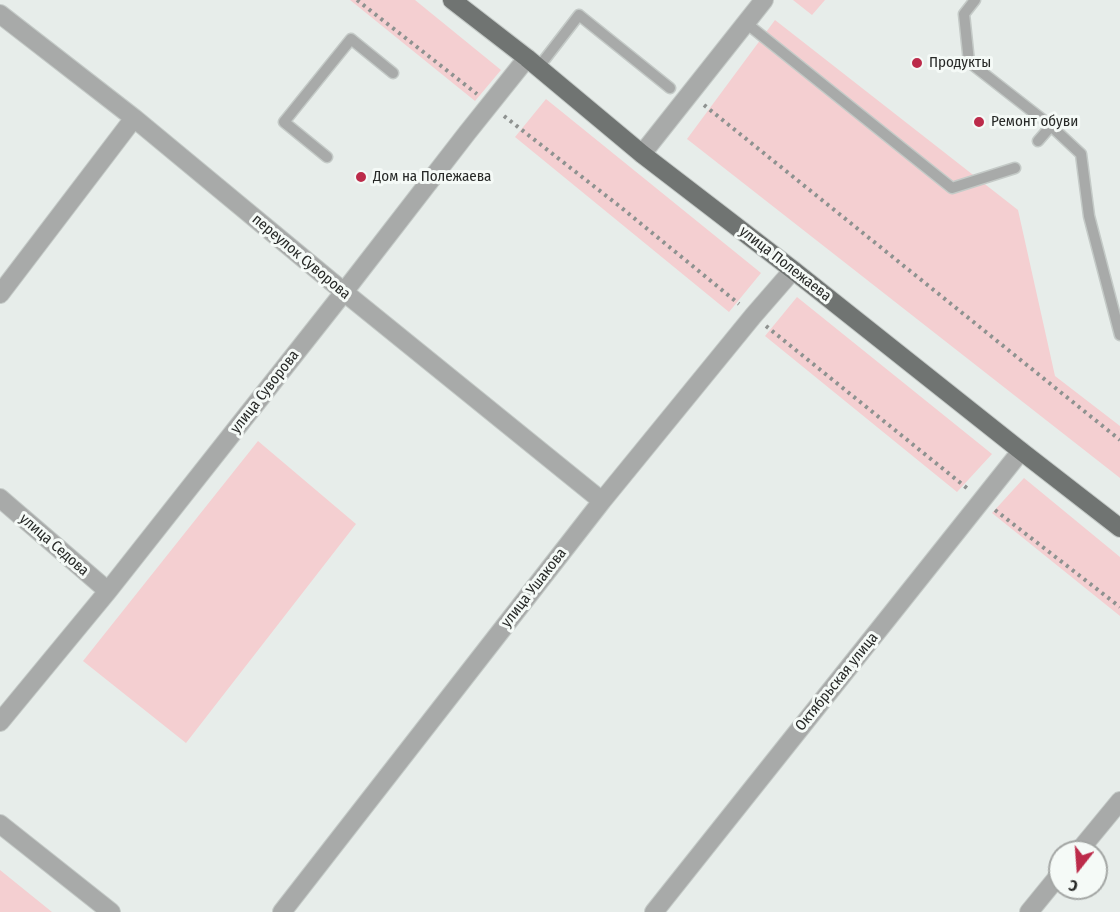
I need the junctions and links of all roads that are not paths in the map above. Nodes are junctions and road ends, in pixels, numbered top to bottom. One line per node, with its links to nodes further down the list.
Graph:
1 (452, 0): 6 (main road, улица Полежаева)
2 (765, 0): 5 (street)
3 (975, 0): 10 (lane)
4 (0, 14): 9 (street, переулок Суворова)
5 (746, 23): 12 (street); 14 (lane)
6 (532, 63): 8 (lane); 12 (main road, улица Полежаева); 16 (street, улица Суворова)
7 (393, 73): 13 (lane)
8 (670, 88)
9 (135, 118): 16 (street, переулок Суворова); 17 (street)
10 (1051, 126): 11 (lane); 18 (lane)
11 (1038, 141)
12 (642, 154): 15 (main road, улица Полежаева)
13 (327, 157)
14 (1015, 168)
15 (793, 270): 19 (main road, улица Полежаева); 21 (street, улица Ушакова)
16 (344, 292): 21 (street, переулок Суворова); 23 (street, улица Суворова)
17 (0, 294)
18 (1120, 335)
19 (1021, 451): 22 (main road, улица Полежаева); 31 (street, Октябрьская улица)
20 (0, 498): 23 (street, улица Седова)
21 (602, 501): 30 (street, улица Ушакова)
22 (1120, 528)
23 (108, 591): 24 (street, улица Суворова)
24 (0, 722)
25 (1120, 801): 27 (street)
26 (0, 824): 29 (street)
27 (1088, 840)
28 (1048, 889): 32 (street)
29 (111, 912)
30 (282, 912)
31 (654, 912)
32 (1029, 912)

